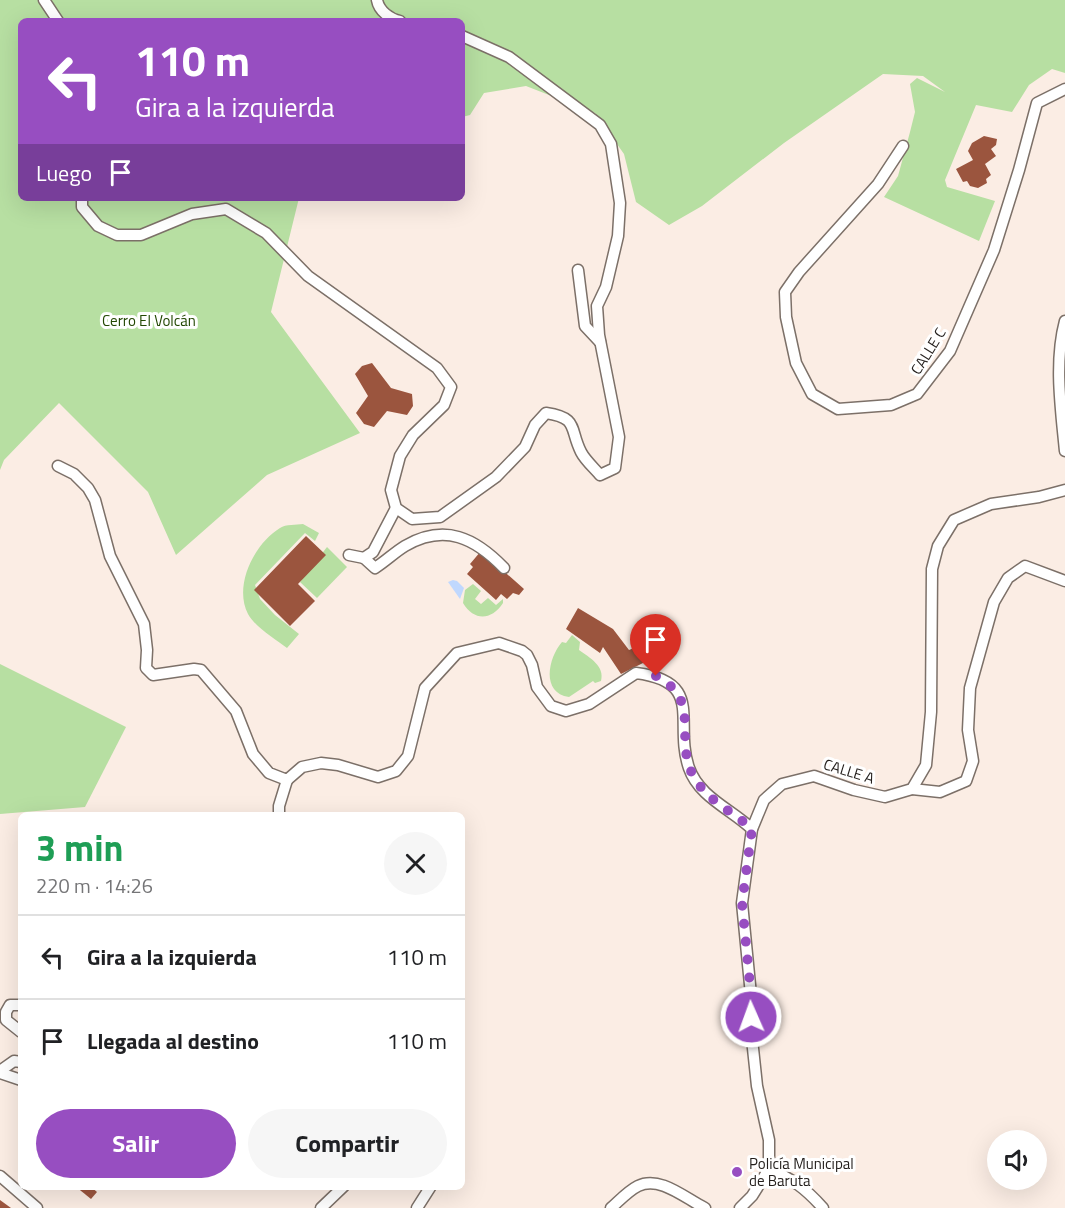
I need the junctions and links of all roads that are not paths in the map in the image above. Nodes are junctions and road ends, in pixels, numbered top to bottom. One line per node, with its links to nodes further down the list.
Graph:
1 (44, 0): 3 (street)
2 (377, 0): 4 (street)
3 (56, 18)
4 (390, 18)
5 (465, 37): 11 (street)
6 (1065, 89): 7 (street, CALLE C)
7 (903, 146)
8 (82, 201): 15 (street)
9 (578, 270): 11 (street)
10 (1065, 321): 12 (street)
11 (601, 342): 15 (street)
12 (1065, 451)
13 (58, 466): 20 (street)
14 (1065, 490): 21 (street)
15 (396, 508): 17 (street)
16 (349, 555): 17 (street)
17 (364, 558): 18 (street)
18 (504, 568)
19 (1065, 581): 21 (street, CALLE A)
20 (287, 780): 22 (street); 23 (street)
21 (912, 789): 23 (street, CALLE A)
22 (279, 812)
23 (752, 829): 29 (street, CALLE A)
24 (18, 1005): 25 (street)
25 (18, 1030)
26 (18, 1062): 27 (street)
27 (0, 1072): 28 (street)
28 (18, 1079)
29 (769, 1169): 38 (street); 39 (street)
30 (0, 1176): 33 (street)
31 (340, 1190): 34 (street)
32 (428, 1190): 35 (street)
33 (38, 1208)
34 (321, 1208)
35 (417, 1208)
36 (611, 1208): 37 (street)
37 (705, 1208)
38 (740, 1208)
39 (823, 1208)

